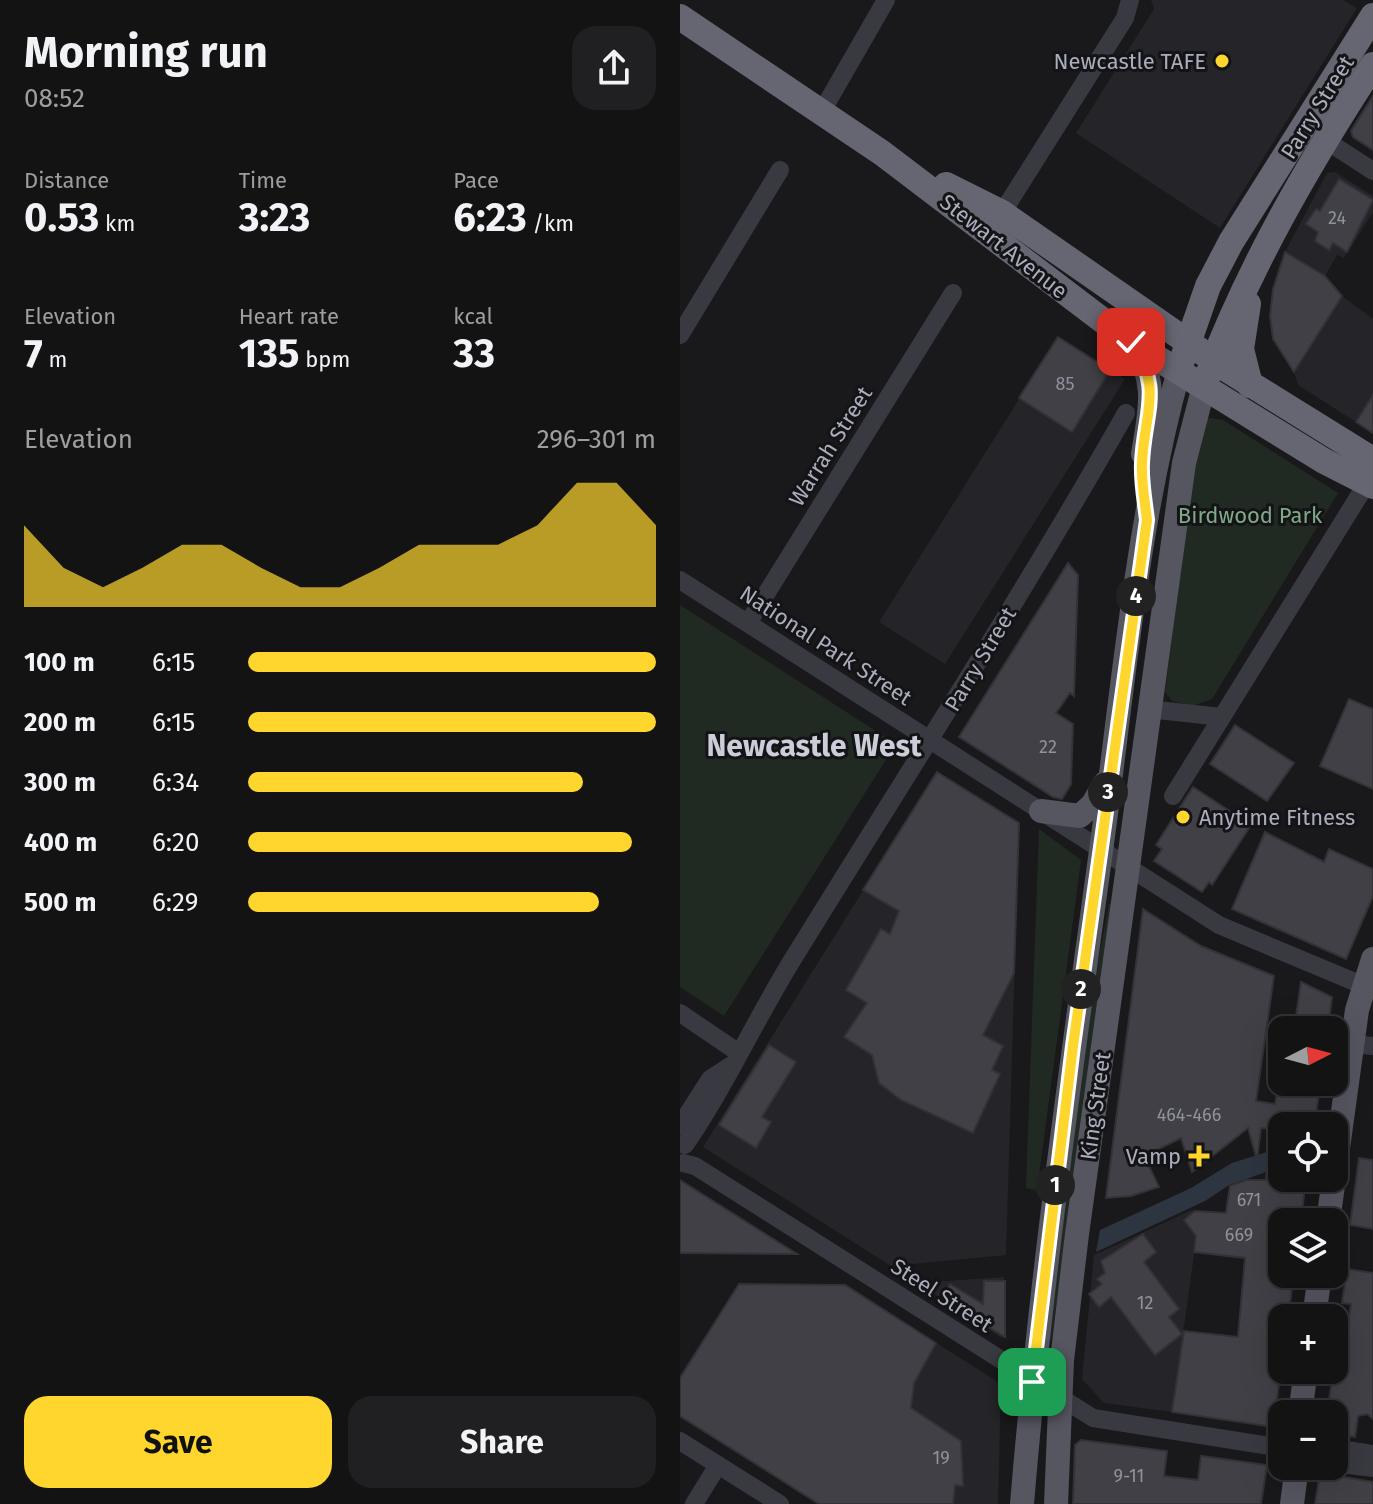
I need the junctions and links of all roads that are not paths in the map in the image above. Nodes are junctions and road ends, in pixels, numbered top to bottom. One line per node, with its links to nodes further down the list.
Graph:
1 (886, 0): 6 (street)
2 (1130, 0): 11 (street)
3 (1373, 16): 7 (highway, Parry Street)
4 (680, 17): 6 (highway, Stewart Avenue)
5 (1373, 65): 7 (highway, Parry Street)
6 (821, 113): 8 (highway, Stewart Avenue)
7 (1315, 134): 10 (street); 12 (highway, Parry Street); 15 (highway, Parry Street)
8 (882, 153): 11 (highway, Stewart Avenue); 16 (highway, Stewart Avenue)
9 (780, 170): 14 (street)
10 (1373, 171)
11 (1002, 213): 15 (highway, Stewart Avenue)
12 (1262, 254): 17 (highway, Parry Street); 19 (highway)
13 (953, 293): 25 (street, Warrah Street)
14 (680, 335)
15 (1187, 341): 17 (highway, Stewart Avenue); 18 (highway, Parry Street)
16 (1131, 342): 18 (highway, Stewart Avenue); 23 (main road)
17 (1214, 361): 19 (highway, Stewart Avenue); 20 (highway, Parry Street)
18 (1179, 370): 20 (highway, Stewart Avenue); 23 (main road, King Street)
19 (1250, 385): 22 (highway, Stewart Avenue)
20 (1204, 386): 22 (highway, Stewart Avenue); 26 (main road, King Street)
21 (1126, 413): 28 (street, Parry Street)
22 (1371, 476): 27 (street)
23 (1147, 520): 29 (main road, King Street)
24 (680, 580): 25 (street, National Park Street)
25 (748, 623): 28 (street, National Park Street)
26 (1148, 709): 27 (street); 33 (main road, King Street)
27 (1222, 717): 30 (street)
28 (930, 740): 31 (street, National Park Street); 38 (street, Parry Street)
29 (1111, 770): 31 (main road); 32 (main road, King Street)
30 (1173, 796)
31 (1041, 811): 32 (street, National Park Street)
32 (1101, 849): 33 (street, National Park Street); 42 (main road, King Street)
33 (1129, 867): 35 (street, National Park Street); 43 (main road, King Street)
34 (1373, 959): 35 (main road)
35 (1362, 985): 37 (main road)
36 (680, 1013): 38 (street)
37 (1363, 1045): 39 (main road)
38 (734, 1060): 40 (street, Parry Street); 41 (street, Parry Street)
39 (1348, 1113)
40 (680, 1126)
41 (682, 1153): 42 (street, Steel Street)
42 (1032, 1382): 43 (street, Steel Street); 54 (main road, King Street)
43 (1061, 1399): 45 (street, Steel Street); 55 (main road, King Street)
44 (680, 1441): 48 (street)
45 (1268, 1446)
46 (1348, 1450): 47 (street)
47 (1373, 1454)
48 (718, 1465): 52 (street); 53 (street)
49 (1348, 1465): 50 (street)
50 (1373, 1468)
51 (1295, 1480): 56 (main road)
52 (694, 1504)
53 (780, 1504)
54 (1022, 1504)
55 (1056, 1504)
56 (1292, 1504)

